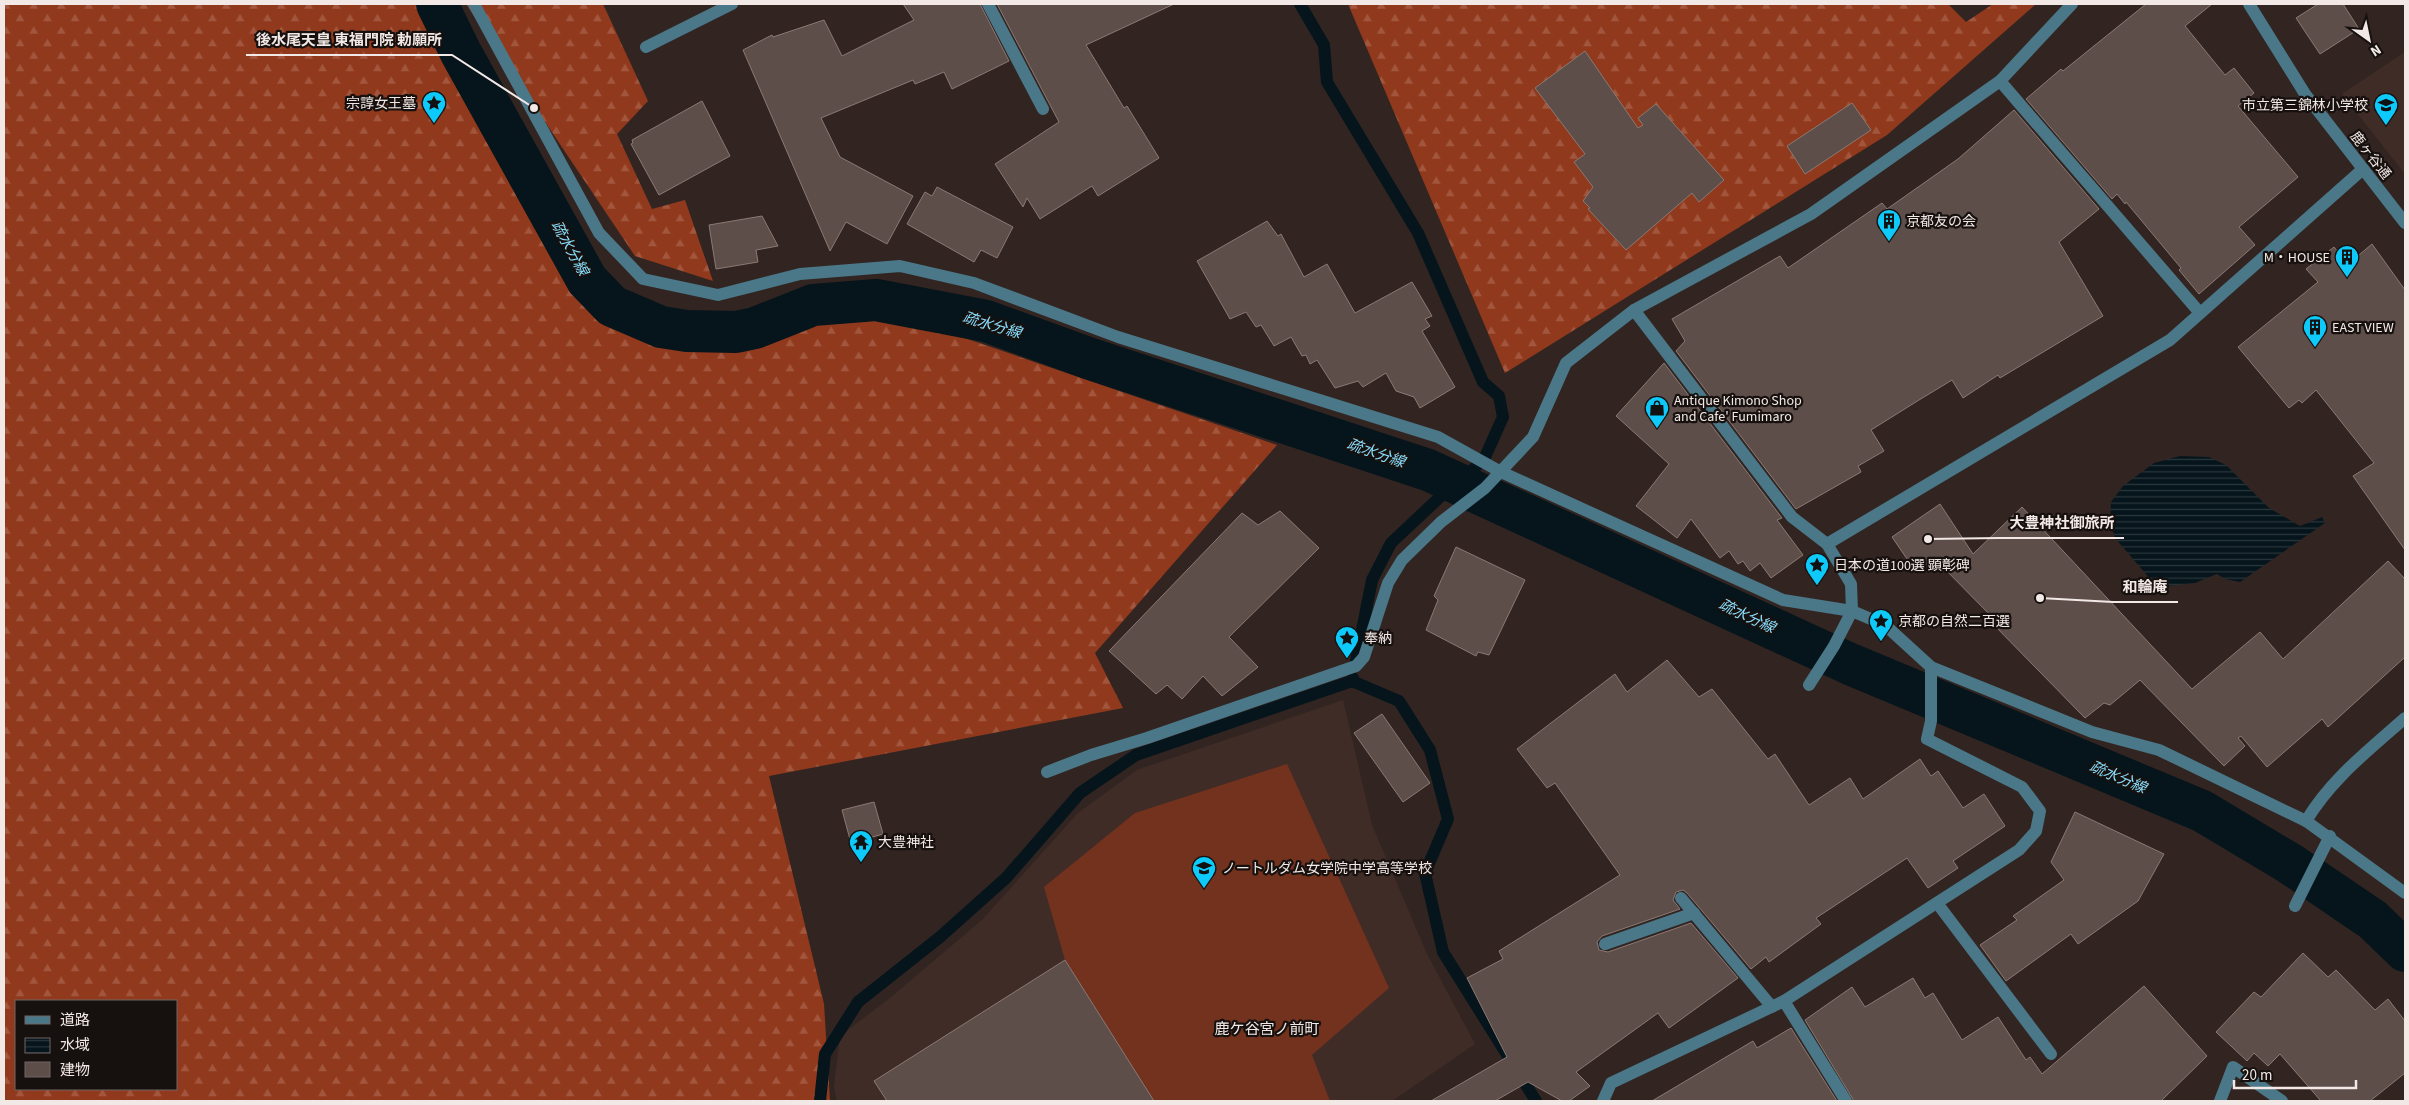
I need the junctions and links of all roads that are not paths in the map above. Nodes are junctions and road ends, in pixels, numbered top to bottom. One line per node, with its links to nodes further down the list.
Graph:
1 (474, 4): 13 (street)
2 (732, 4): 6 (street)
3 (988, 4): 8 (street)
4 (2072, 4): 7 (street)
5 (2249, 4): 9 (street, 鹿ヶ谷通)
6 (646, 47)
7 (2000, 81): 11 (street); 12 (street)
8 (1043, 109)
9 (2363, 168): 10 (street, 鹿ヶ谷通); 12 (street)
10 (2405, 223)
11 (1634, 310): 13 (street); 14 (street)
12 (2200, 313): 14 (street)
13 (1501, 472): 15 (street); 19 (street)
14 (1826, 544): 15 (street)
15 (1852, 611): 16 (street); 17 (street)
16 (1931, 667): 20 (street); 24 (street)
17 (1809, 684)
18 (2405, 718): 20 (street)
19 (1047, 772)
20 (2306, 821): 21 (street)
21 (2330, 836): 22 (street); 25 (street)
22 (2405, 893)
23 (1681, 898): 26 (street)
24 (1937, 903): 28 (street); 30 (street)
25 (2295, 906)
26 (1694, 913): 27 (street); 29 (street)
27 (1605, 944)
28 (1784, 1001): 29 (street); 32 (street)
29 (1772, 1007): 31 (street)
30 (2051, 1054)
31 (1602, 1101)
32 (1846, 1101)
33 (2220, 1101): 34 (street)
34 (2282, 1101)

